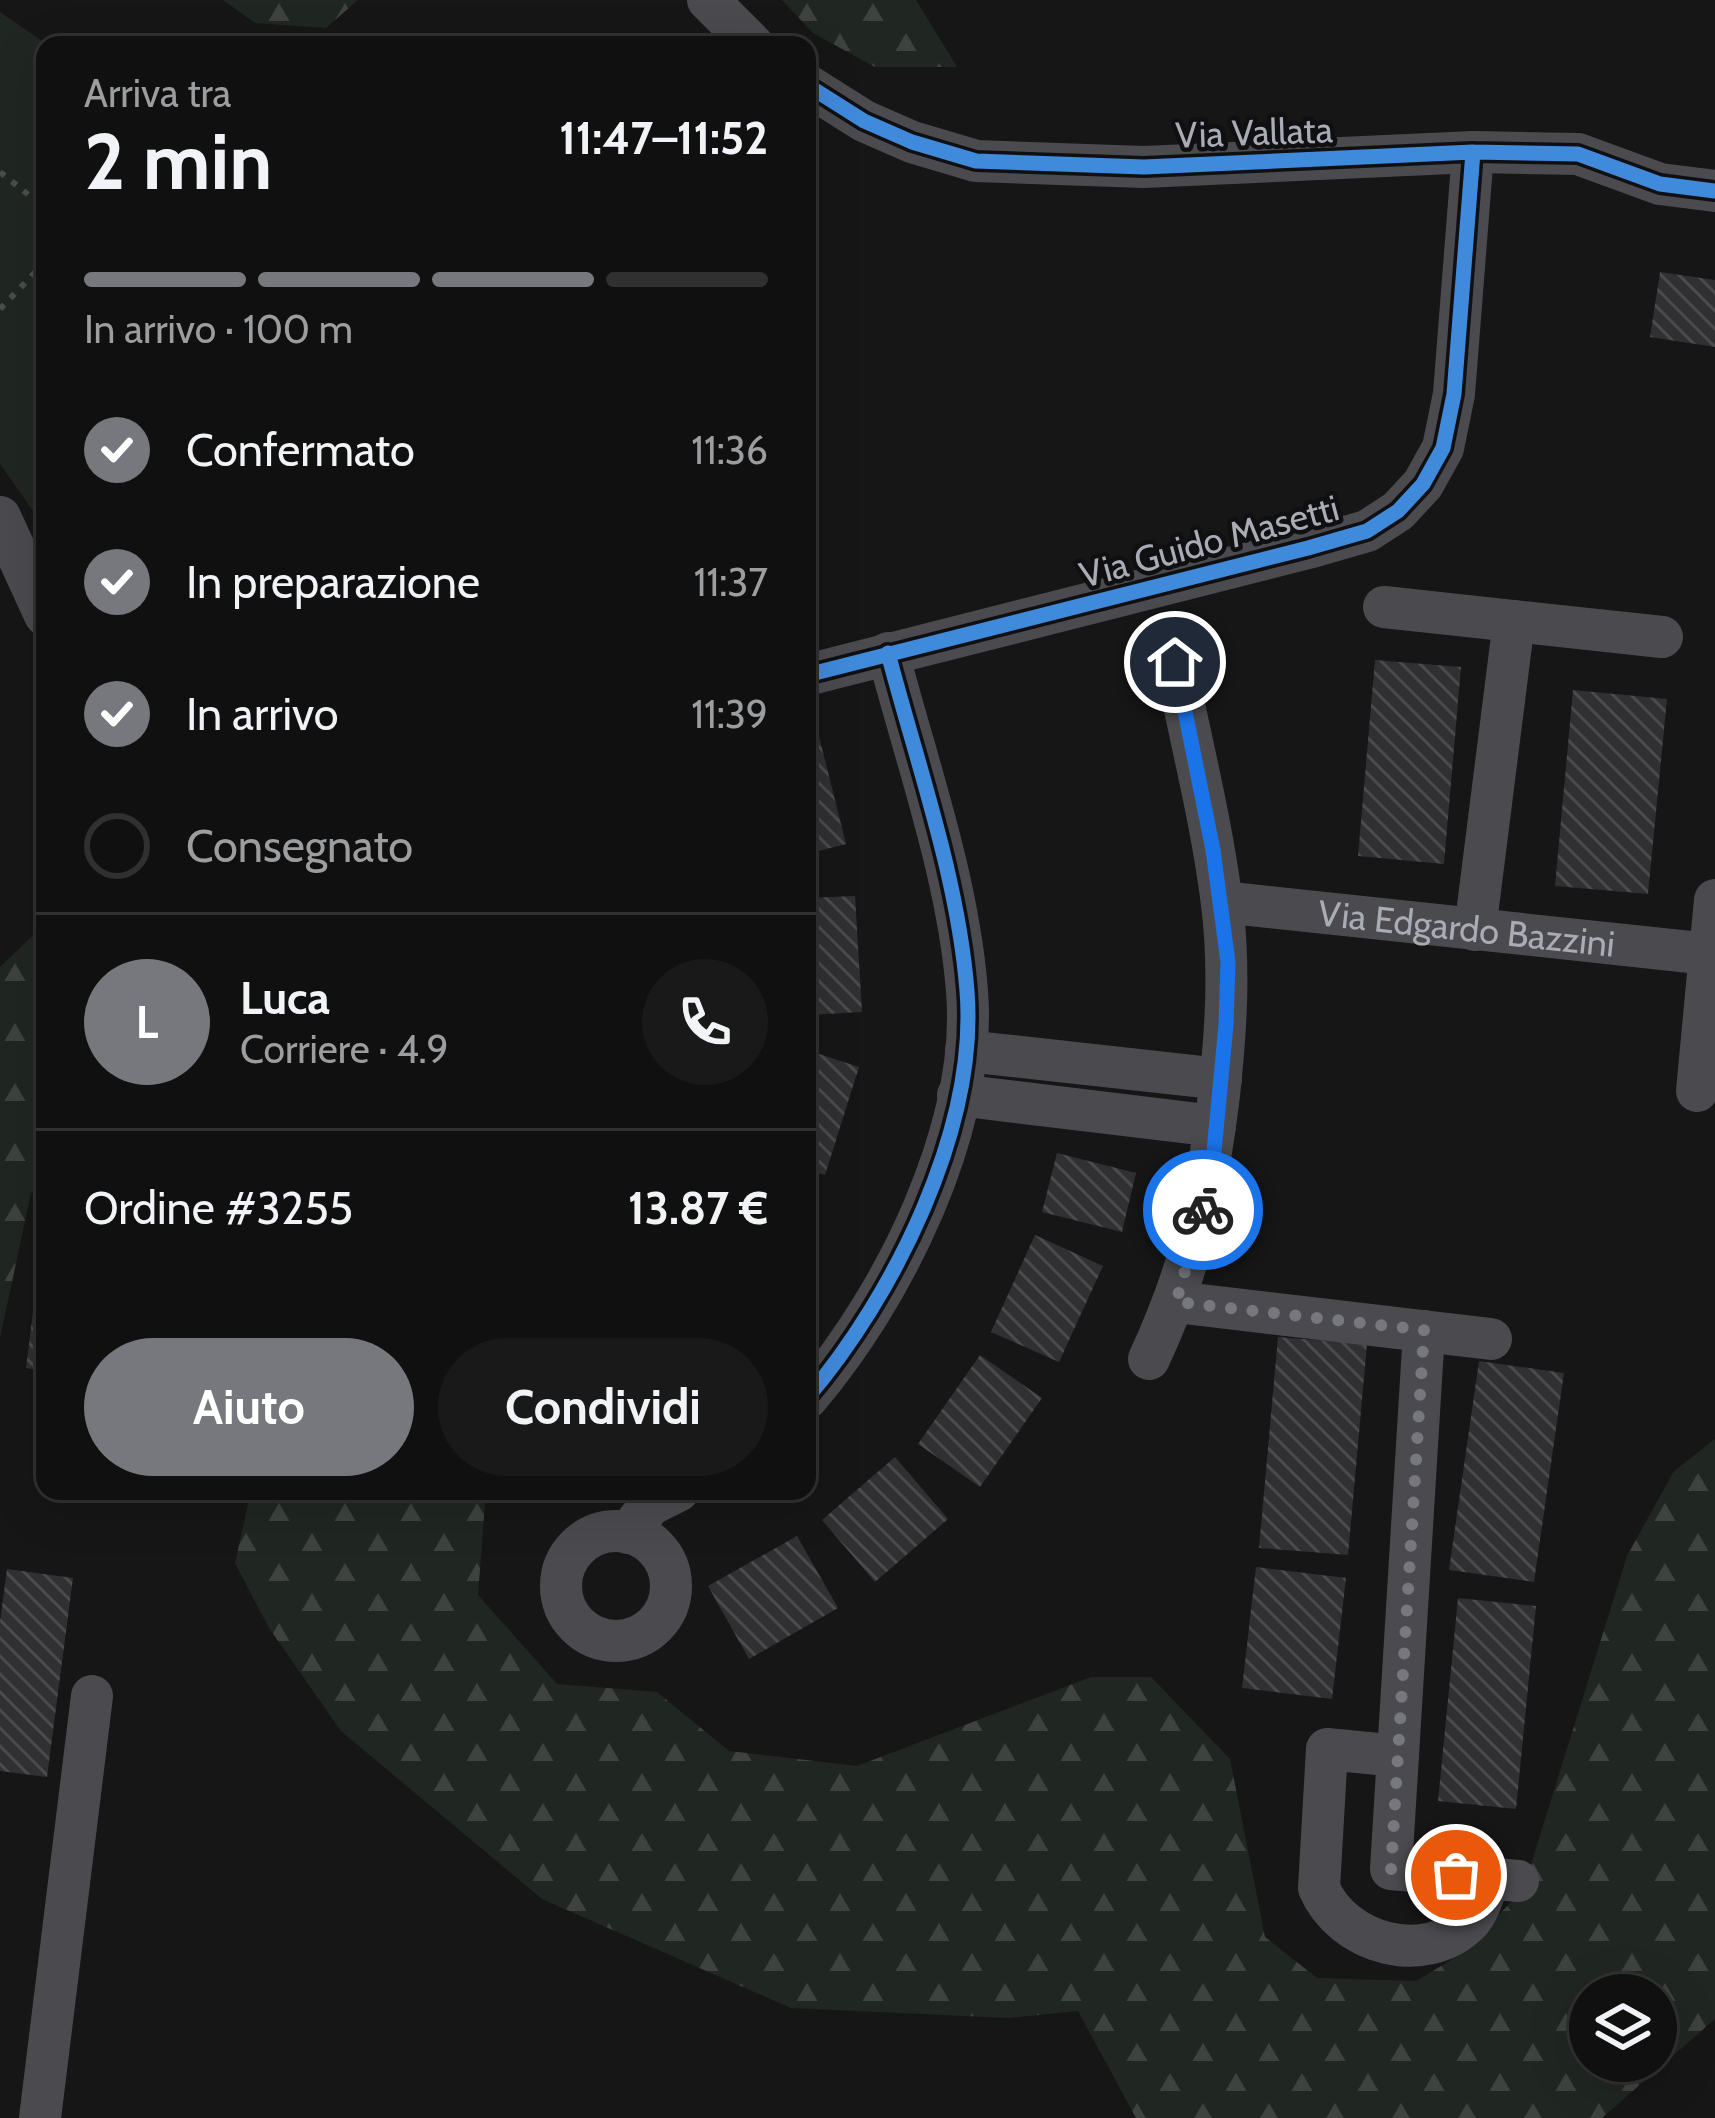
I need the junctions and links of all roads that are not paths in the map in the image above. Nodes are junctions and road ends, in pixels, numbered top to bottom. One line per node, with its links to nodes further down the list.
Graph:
1 (708, 0): 2 (street)
2 (744, 36)
3 (816, 92): 4 (street, Via Vallata)
4 (1473, 152): 5 (street, Via Vallata); 11 (street, Via Guido Masetti)
5 (1715, 191)
6 (0, 517): 7 (street)
7 (36, 595)
8 (1384, 607): 9 (street)
9 (1514, 621): 10 (street); 16 (street)
10 (1662, 637)
11 (888, 653): 13 (street, Via Guido Masetti); 18 (street)
12 (1175, 662): 15 (street)
13 (816, 673)
14 (1715, 900): 17 (street)
15 (1222, 902): 16 (street, Via Edgardo Bazzini); 19 (street)
16 (1475, 930): 17 (street, Via Edgardo Bazzini)
17 (1709, 954): 20 (street)
18 (966, 1051): 19 (street); 21 (street)
19 (1220, 1079): 22 (street)
20 (1697, 1091)
21 (958, 1095): 22 (street); 27 (street)
22 (1215, 1126): 23 (street)
23 (1176, 1302): 24 (street); 26 (street)
24 (1424, 1330): 25 (street); 31 (street)
25 (1491, 1339)
26 (1149, 1359)
27 (816, 1386)
28 (660, 1500): 29 (street)
29 (628, 1532)
30 (92, 1696): 32 (street)
31 (1398, 1756): 31 (street)
32 (40, 2118)

